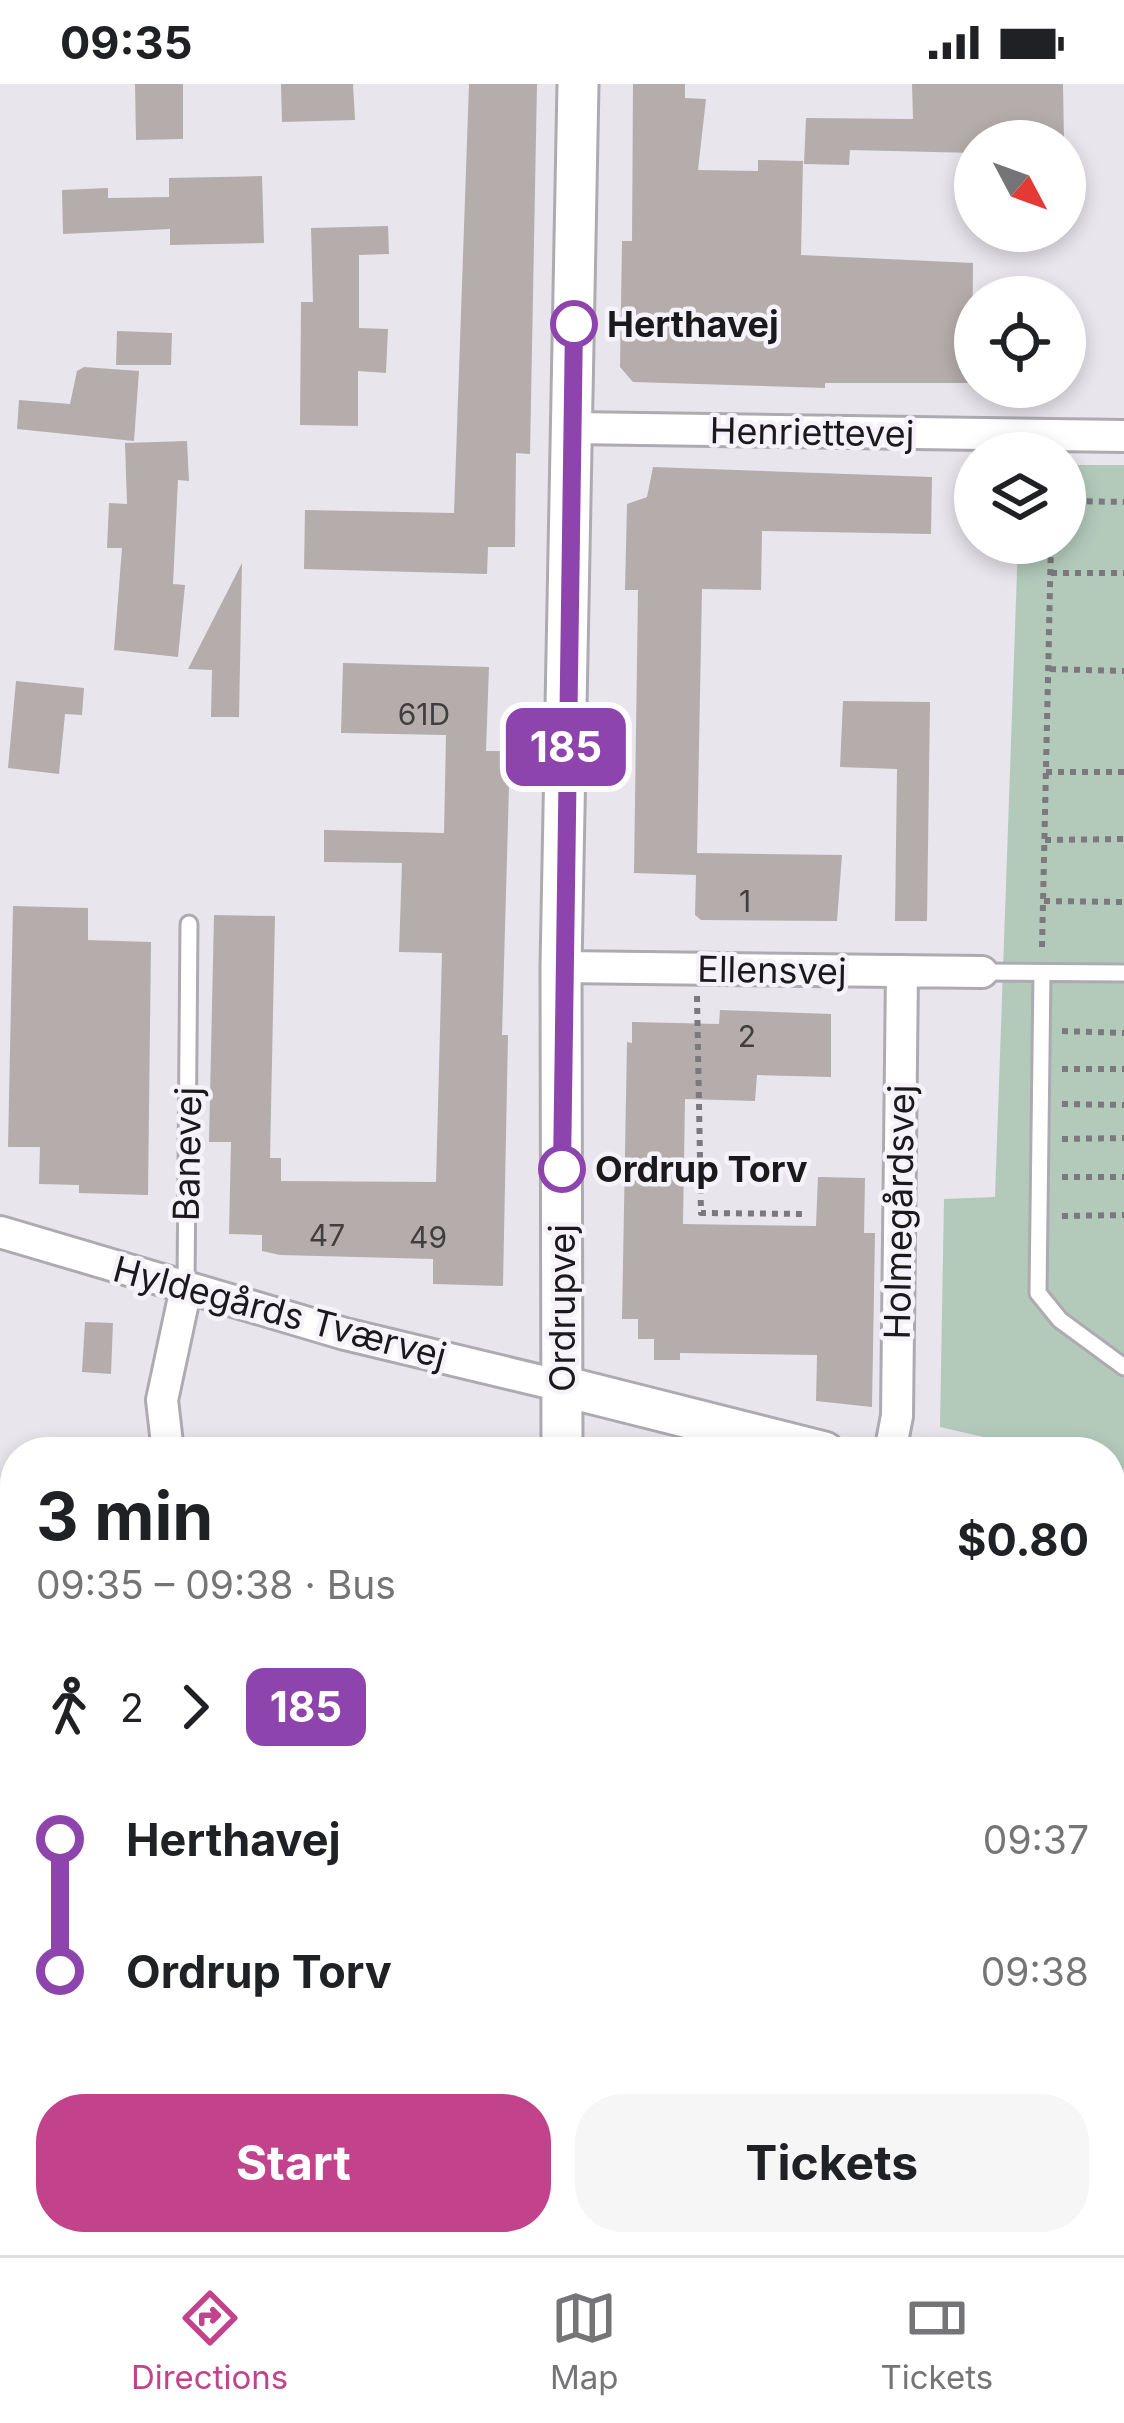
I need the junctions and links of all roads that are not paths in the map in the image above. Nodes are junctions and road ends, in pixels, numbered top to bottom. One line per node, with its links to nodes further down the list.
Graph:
1 (578, 84): 2 (street, Ordrupvej)
2 (573, 428): 3 (street, Henriettevej); 5 (street, Ordrupvej)
3 (1124, 436)
4 (189, 924): 11 (lane, Banevej)
5 (561, 968): 6 (street, Ellensvej); 13 (street, Ordrupvej)
6 (902, 971): 7 (street, Ellensvej); 17 (street, Holmegårdsvej)
7 (982, 972): 8 (lane)
8 (1042, 973): 9 (lane); 12 (lane)
9 (1124, 974)
10 (0, 1232): 11 (street, Hyldegårds Tværvej)
11 (186, 1288): 13 (street, Hyldegårds Tværvej); 14 (street, Banevej)
12 (1124, 1367)
13 (562, 1386): 15 (street, Ordrupvej); 16 (street)
14 (166, 1437)
15 (562, 1437)
16 (764, 1437)
17 (893, 1437)

